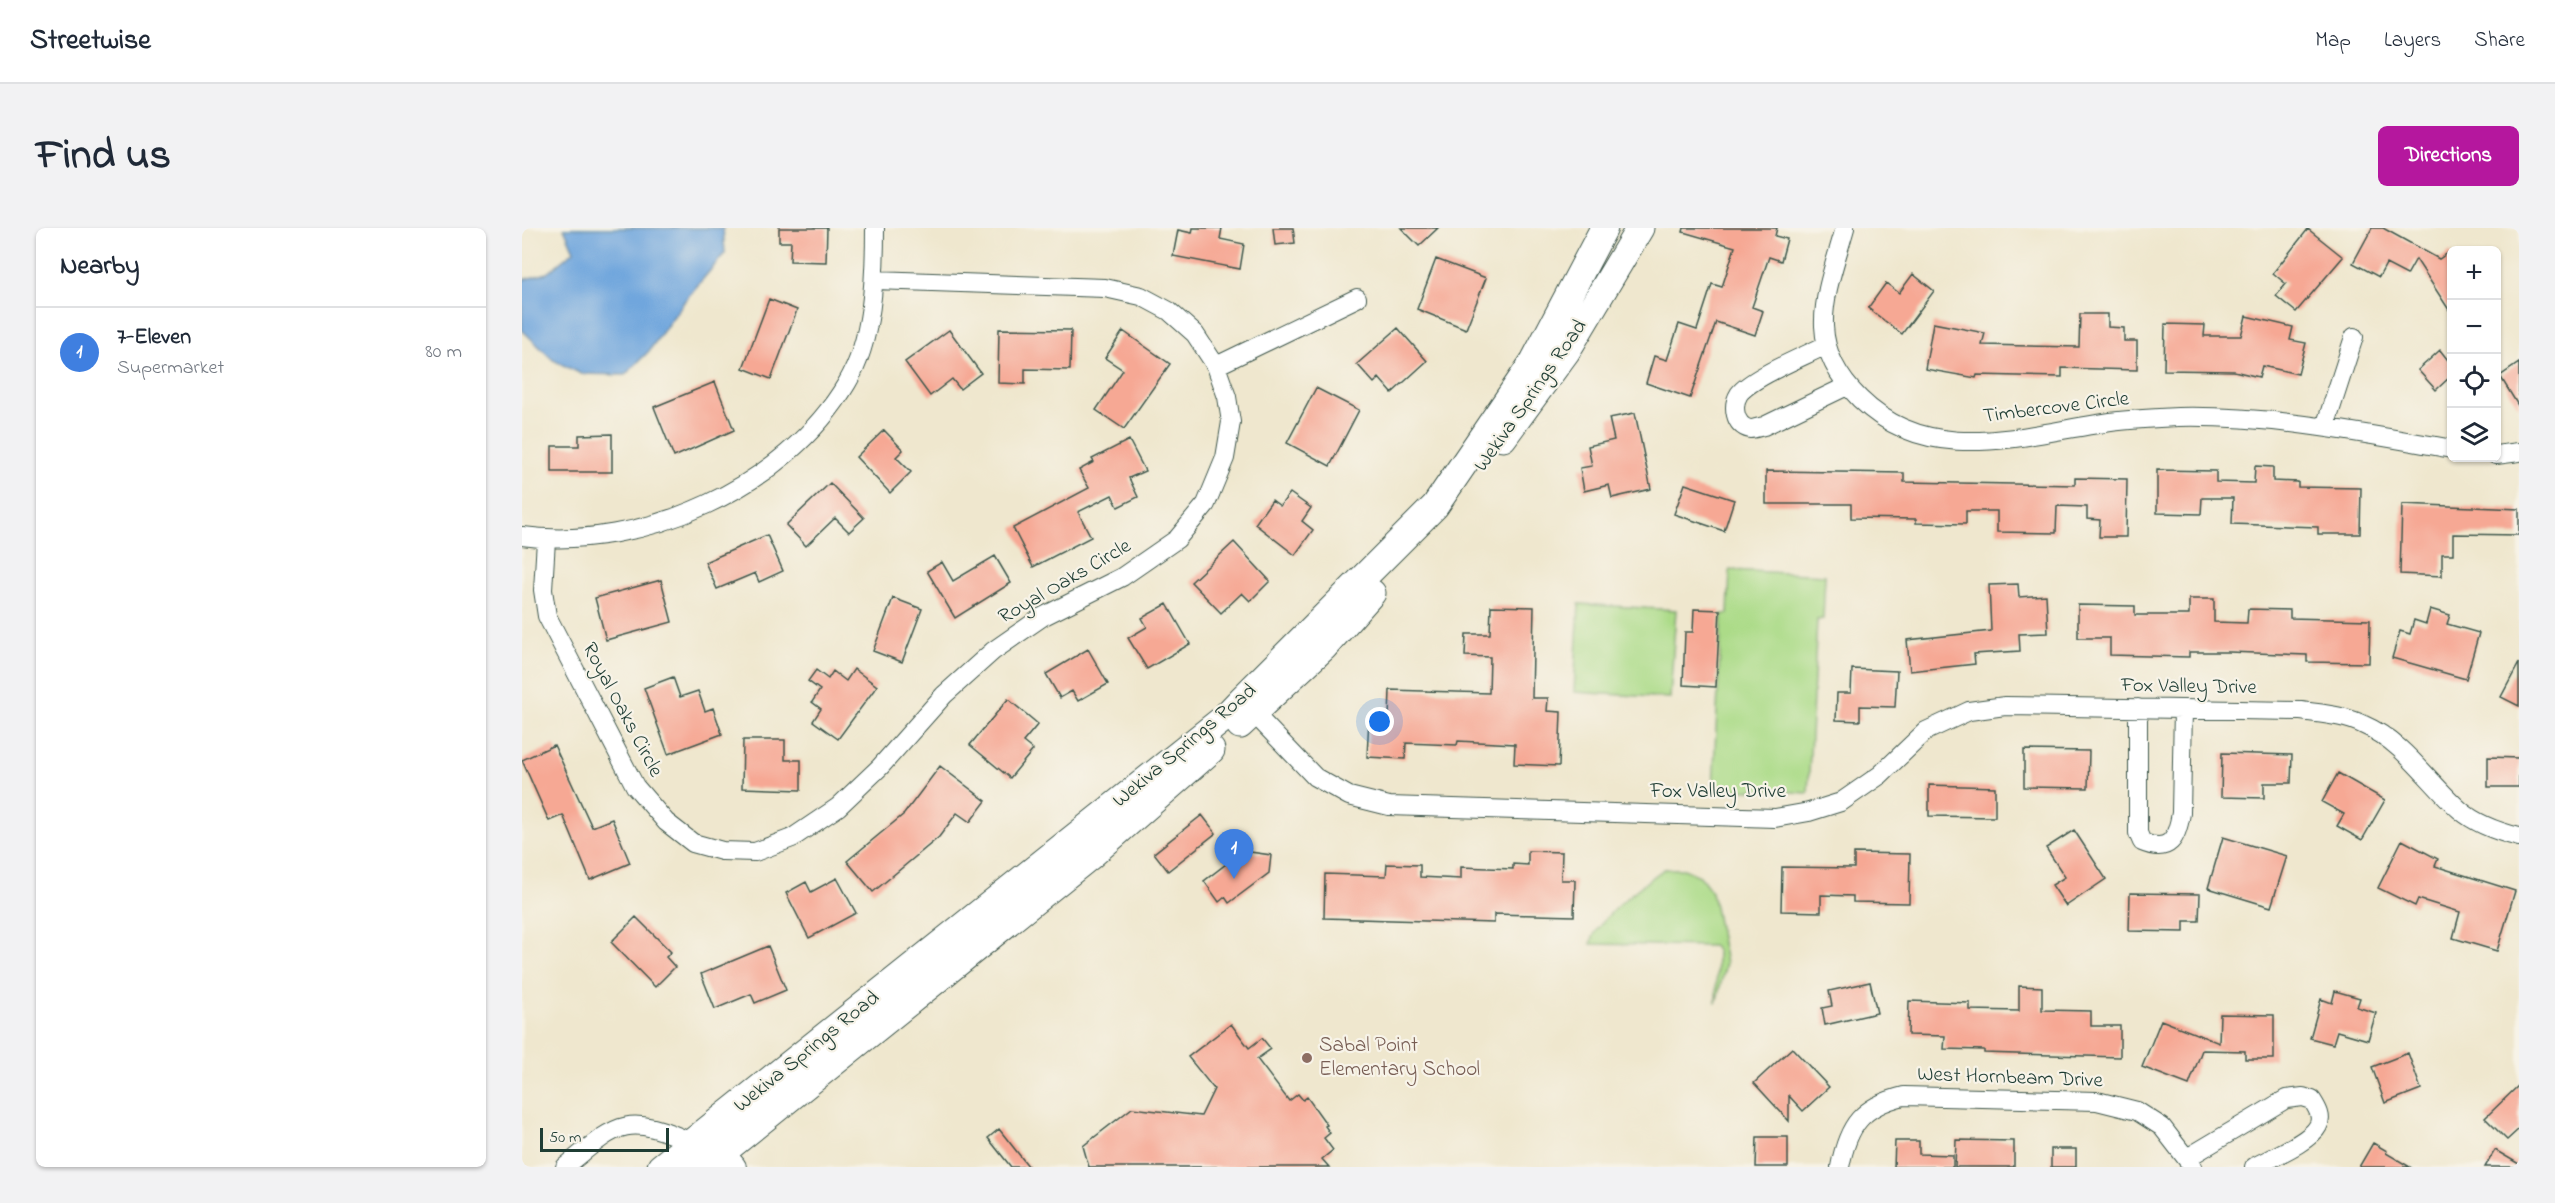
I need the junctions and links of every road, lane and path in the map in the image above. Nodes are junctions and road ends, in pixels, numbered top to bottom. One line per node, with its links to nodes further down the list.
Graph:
1 (875, 228): 5 (street)
2 (1604, 228): 17 (main road, Wekiva Springs Road)
3 (1640, 228): 17 (main road, Wekiva Springs Road)
4 (1845, 228): 8 (street, Timbercove Circle)
5 (874, 280): 9 (street, Royal Oaks Circle); 16 (street)
6 (1357, 298): 9 (street)
7 (2354, 337): 11 (street)
8 (1826, 345): 10 (street, Timbercove Circle); 10 (street)
9 (1216, 366): 16 (street, Royal Oaks Circle)
10 (1847, 386): 11 (street, Timbercove Circle)
11 (2325, 427): 12 (street, Timbercove Circle)
12 (2447, 448)
13 (2519, 452): 14 (street)
14 (2501, 454)
15 (522, 536): 16 (street)
16 (546, 540)
17 (1248, 707): 18 (street, Fox Valley Drive); 21 (main road, Wekiva Springs Road); 22 (main road, Wekiva Springs Road)
18 (2138, 708): 19 (street, Fox Valley Drive); 19 (street)
19 (2184, 709): 20 (street, Fox Valley Drive)
20 (2519, 837)
21 (692, 1155): 22 (street); 24 (street); 25 (main road, Wekiva Springs Road)
22 (720, 1162)
23 (2190, 1162): 26 (street, West Hornbeam Drive); 27 (street)
24 (566, 1167)
25 (661, 1167)
26 (1840, 1167)
27 (2254, 1167)

